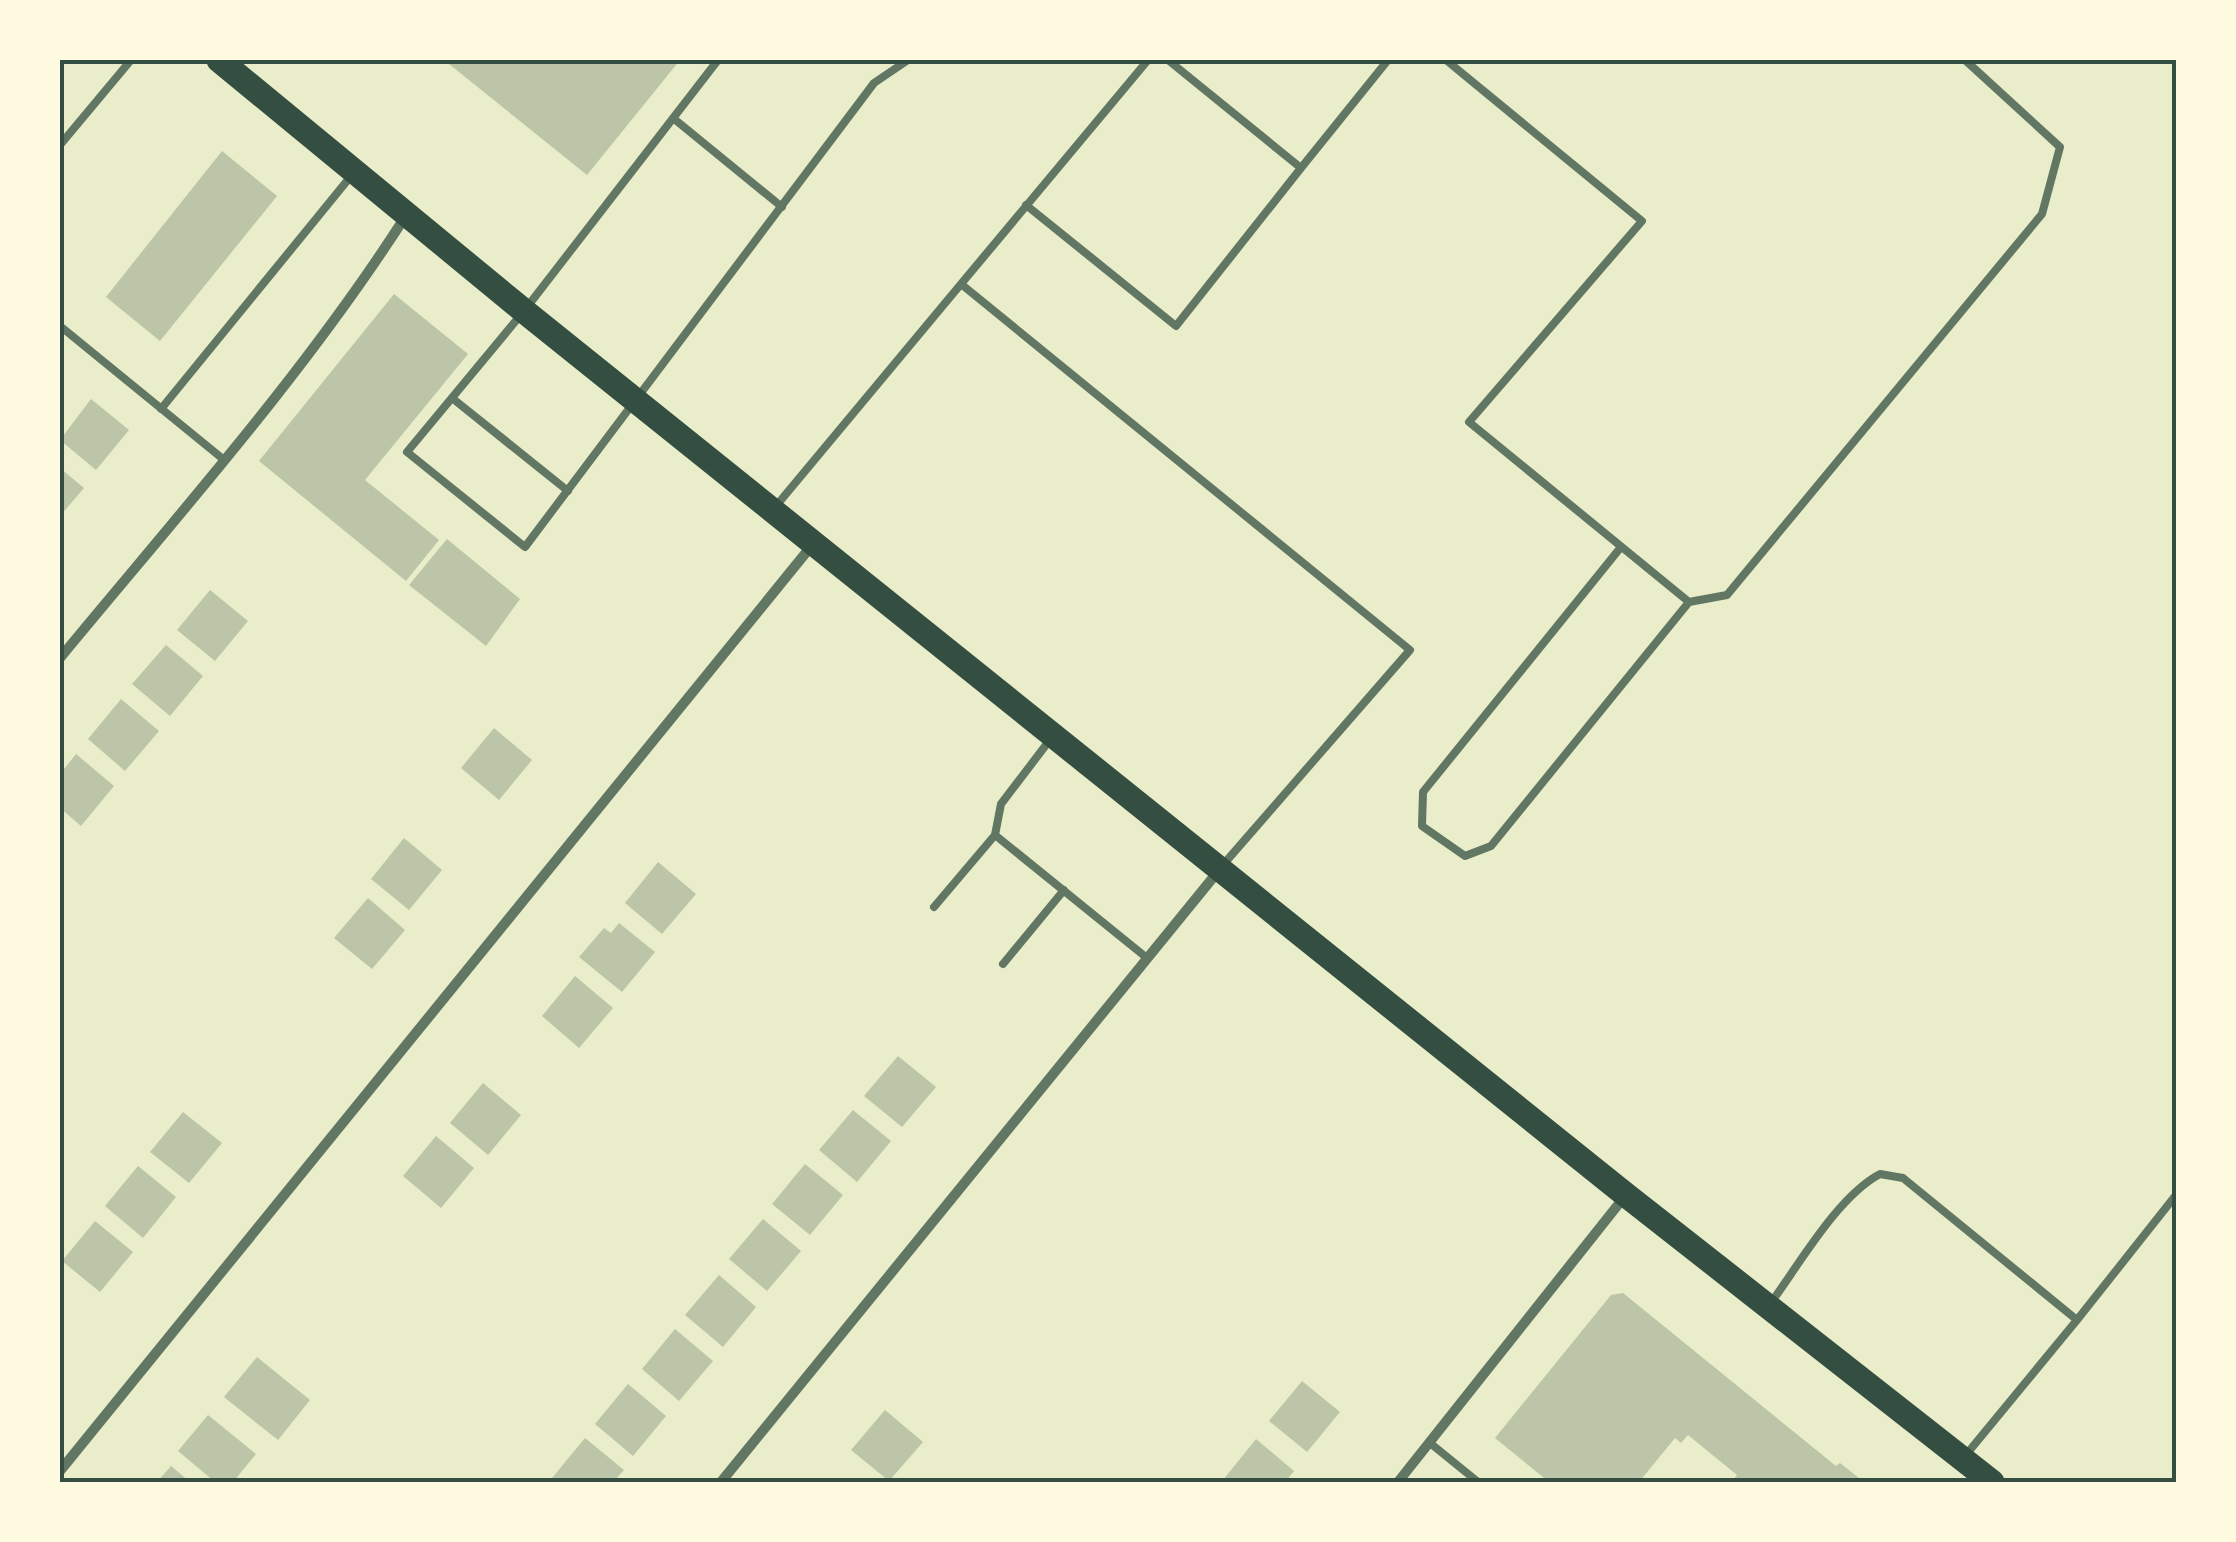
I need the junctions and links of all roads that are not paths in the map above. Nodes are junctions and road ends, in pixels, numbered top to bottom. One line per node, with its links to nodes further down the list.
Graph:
1 (131, 60): 11 (lane)
2 (219, 60): 13 (main road)
3 (718, 60): 10 (lane)
4 (908, 60): 15 (lane)
5 (1148, 60): 14 (lane)
6 (1168, 60): 12 (lane)
7 (1388, 60): 12 (lane)
8 (1446, 60): 27 (lane)
9 (1965, 60): 28 (lane)
10 (674, 118): 15 (lane); 18 (lane)
11 (60, 144)
12 (1302, 168): 14 (lane)
13 (354, 173): 16 (main road); 22 (lane)
14 (1026, 205): 17 (lane)
15 (782, 207): 21 (lane)
16 (406, 216): 18 (main road); 23 (street)
17 (961, 284): 25 (lane); 32 (lane)
18 (524, 311): 20 (lane); 21 (main road)
19 (60, 326): 22 (lane)
20 (452, 398): 24 (lane); 24 (lane)
21 (636, 401): 24 (lane); 25 (main road)
22 (161, 409): 23 (lane)
23 (224, 459): 29 (street)
24 (568, 491)
25 (773, 510): 26 (main road)
26 (814, 543): 30 (main road); 43 (street)
27 (1621, 547): 28 (lane); 28 (lane)
28 (1689, 602)
29 (60, 658)
30 (1054, 734): 31 (lane); 32 (main road)
31 (996, 835): 33 (lane); 34 (lane)
32 (1221, 868): 35 (street); 37 (main road)
33 (1064, 890): 35 (lane); 36 (lane)
34 (934, 908)
35 (1148, 958): 44 (street)
36 (1003, 964)
37 (1626, 1195): 39 (main road); 41 (street)
38 (2176, 1195): 40 (lane)
39 (1768, 1308): 40 (lane); 42 (main road)
40 (2077, 1320): 42 (lane)
41 (1430, 1443): 45 (street); 46 (lane)
42 (1962, 1460): 47 (main road)
43 (60, 1472)
44 (721, 1482)
45 (1398, 1482)
46 (1478, 1482)
47 (1992, 1482)

